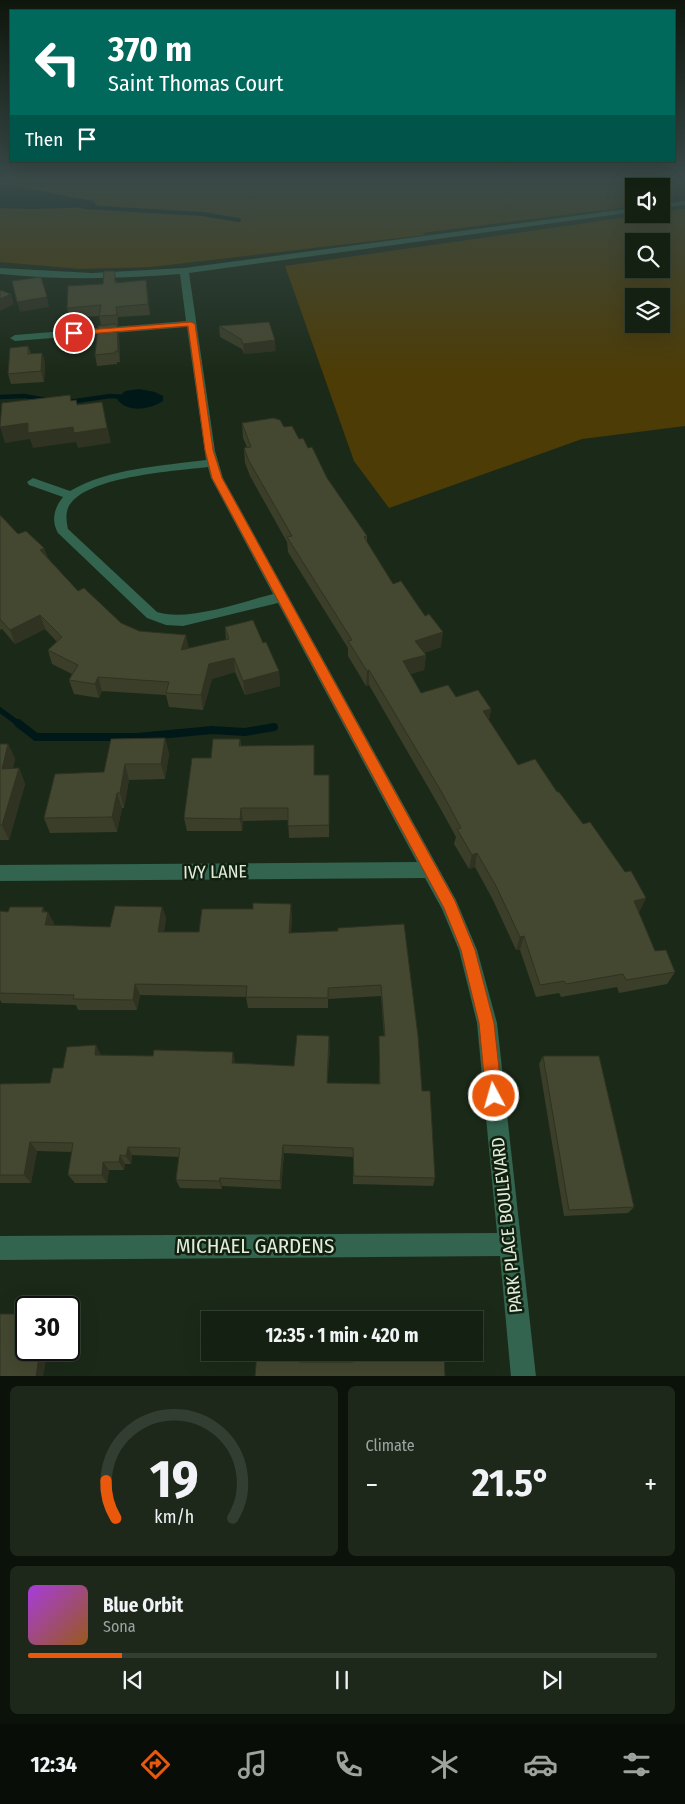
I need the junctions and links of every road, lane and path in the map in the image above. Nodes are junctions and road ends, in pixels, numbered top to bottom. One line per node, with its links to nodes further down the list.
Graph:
1 (382, 244): 3 (street)
2 (0, 271): 3 (street)
3 (184, 271): 4 (street, PARK PLACE BOULEVARD)
4 (191, 324): 5 (street); 6 (street, PARK PLACE BOULEVARD)
5 (15, 338)
6 (213, 463): 8 (street); 9 (street, PARK PLACE BOULEVARD)
7 (33, 482): 8 (street)
8 (71, 496): 9 (street)
9 (282, 598): 10 (street, PARK PLACE BOULEVARD)
10 (429, 870): 11 (street, IVY LANE); 12 (street, PARK PLACE BOULEVARD)
11 (0, 873)
12 (509, 1244): 13 (street, MICHAEL GARDENS); 14 (street, PARK PLACE BOULEVARD)
13 (0, 1248)
14 (524, 1376)

